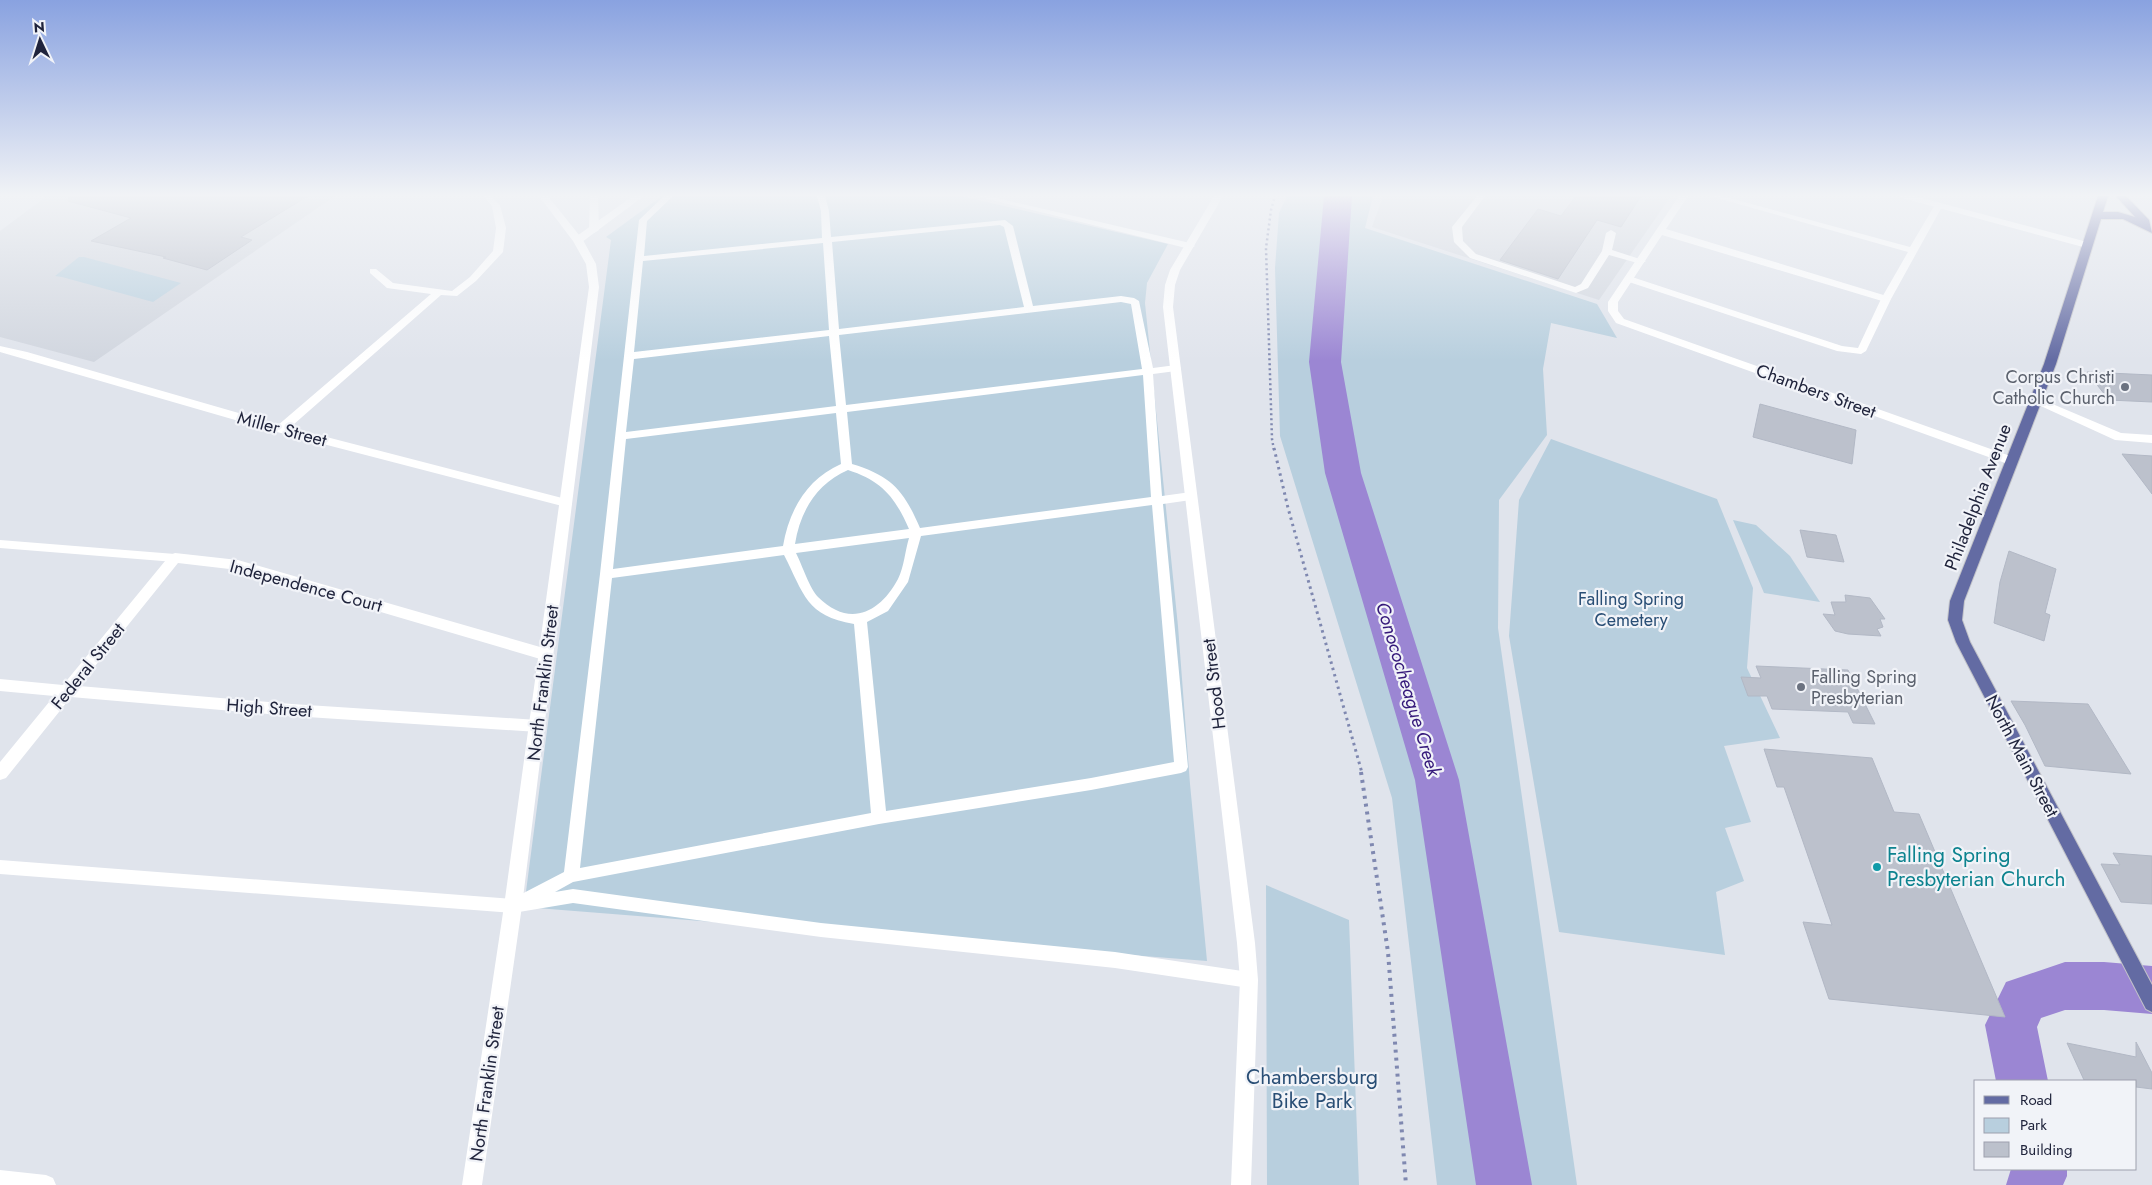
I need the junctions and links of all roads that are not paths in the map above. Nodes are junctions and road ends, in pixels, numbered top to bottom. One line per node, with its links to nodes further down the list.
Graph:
1 (498, 251): 19 (lane)
2 (584, 251): 36 (street, North Franklin Street)
3 (640, 251): 15 (lane)
4 (720, 251): 15 (lane)
5 (829, 251): 22 (lane)
6 (1014, 251): 21 (lane)
7 (1187, 251): 25 (street, Hood Street)
8 (1468, 251): 9 (lane)
9 (1606, 251)
10 (1611, 251): 16 (lane)
11 (1647, 251): 16 (street)
12 (1729, 251): 20 (street)
13 (2085, 251): 27 (main road, Philadelphia Avenue)
14 (1913, 252): 20 (lane)
15 (639, 259): 24 (lane)
16 (1641, 261): 18 (street)
17 (373, 271): 19 (lane)
18 (1629, 279): 20 (lane); 32 (street, Chambers Street)
19 (438, 292): 29 (lane)
20 (1886, 298)
21 (1029, 308): 22 (lane); 26 (lane)
22 (834, 331): 24 (lane); 28 (lane)
23 (0, 349): 29 (street, Miller Street)
24 (628, 356): 30 (lane)
25 (1176, 368): 26 (lane); 34 (street, Hood Street)
26 (1148, 370): 28 (lane); 35 (lane)
27 (2036, 400): 31 (lane); 32 (main road, Philadelphia Avenue)
28 (841, 408): 30 (lane); 33 (lane)
29 (281, 429): 36 (street, Miller Street)
30 (620, 436): 41 (lane)
31 (2152, 438)
32 (2012, 461): 43 (main road, Philadelphia Avenue)
33 (847, 466): 37 (lane); 39 (lane)
34 (1191, 496): 35 (lane); 53 (street, Hood Street)
35 (1157, 500): 37 (lane); 49 (lane)
36 (566, 503): 44 (street, North Franklin Street)
37 (916, 533): 39 (lane); 42 (lane)
38 (0, 544): 40 (lane, Independence Court)
39 (788, 550): 41 (lane); 42 (lane)
40 (175, 558): 44 (street, Independence Court); 46 (street, Federal Street)
41 (606, 574): 51 (lane)
42 (860, 620): 49 (lane)
43 (1962, 642): 54 (main road, North Main Street)
44 (547, 654): 47 (street, North Franklin Street)
45 (0, 685): 46 (street, High Street)
46 (66, 692): 47 (street, High Street); 48 (street, Federal Street)
47 (538, 726): 52 (street, North Franklin Street)
48 (0, 773)
49 (878, 818): 51 (lane)
50 (0, 867): 52 (lane)
51 (571, 876): 52 (lane)
52 (514, 906): 53 (lane); 57 (street, North Franklin Street)
53 (1249, 980): 58 (street, Hood Street)
54 (2152, 1003)
55 (0, 1180): 56 (street)
56 (46, 1185)
57 (472, 1185)
58 (1242, 1185)

